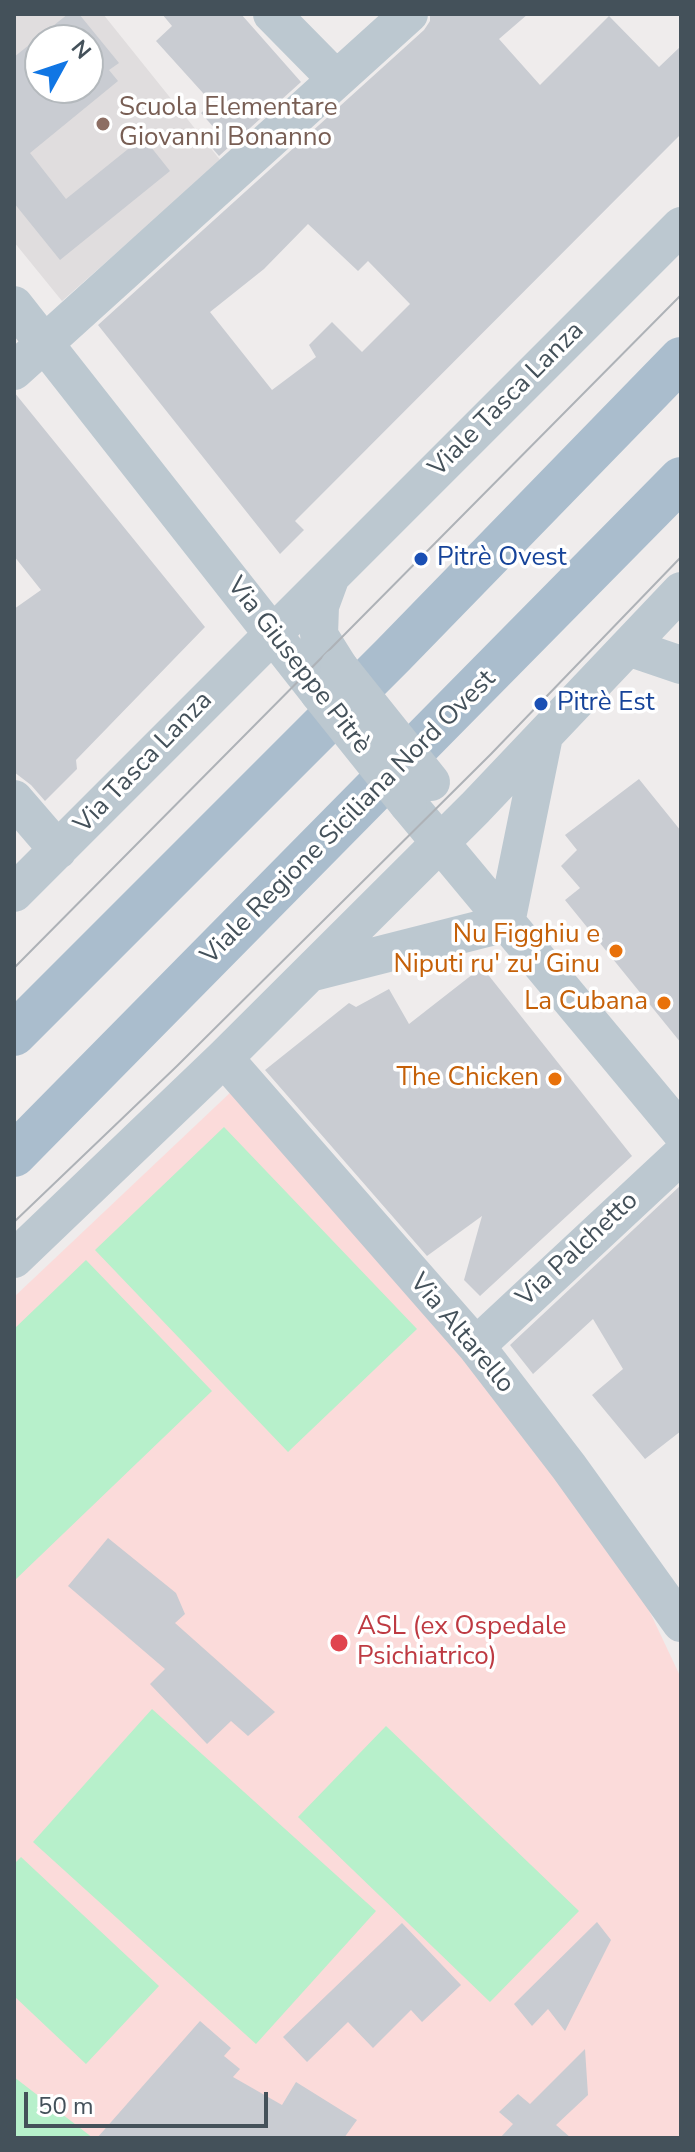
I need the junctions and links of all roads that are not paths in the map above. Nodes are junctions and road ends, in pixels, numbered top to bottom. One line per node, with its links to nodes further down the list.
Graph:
1 (272, 14): 3 (street)
2 (409, 14): 3 (street)
3 (335, 78): 6 (street)
4 (681, 226): 10 (street, Viale Tasca Lanza)
5 (14, 305): 6 (street, Via Giuseppe Pitrè)
6 (45, 342): 8 (street); 12 (street, Via Giuseppe Pitrè)
7 (681, 359): 25 (main road)
8 (14, 371)
9 (681, 479): 28 (main road, Viale Regione Siciliana Nord Ovest)
10 (332, 574): 12 (street); 15 (street, Via Giuseppe Pitrè)
11 (681, 591): 13 (street)
12 (273, 633): 15 (street, Via Giuseppe Pitrè); 21 (street, Via Tasca Lanza)
13 (628, 647): 14 (street); 16 (street)
14 (681, 665)
15 (329, 680): 17 (street, Via Giuseppe Pitrè, bridge)
16 (544, 736): 19 (street); 23 (street)
17 (420, 793): 19 (street, Via Giuseppe Pitrè); 20 (street, Via Giuseppe Pitrè)
18 (14, 799): 21 (street)
19 (475, 808): 20 (street)
20 (440, 843): 23 (street, Via Giuseppe Pitrè); 24 (street)
21 (58, 850): 22 (street, Via Tasca Lanza)
22 (14, 893)
23 (506, 923): 24 (street); 27 (street, Via Giuseppe Pitrè)
24 (311, 972): 26 (street)
25 (14, 1034)
26 (224, 1058): 30 (street); 31 (street, Via Altarello)
27 (681, 1132)
28 (14, 1155)
29 (681, 1155): 31 (street, Via Palchetto)
30 (14, 1259)
31 (476, 1346): 32 (street, Via Altarello)
32 (681, 1623)

